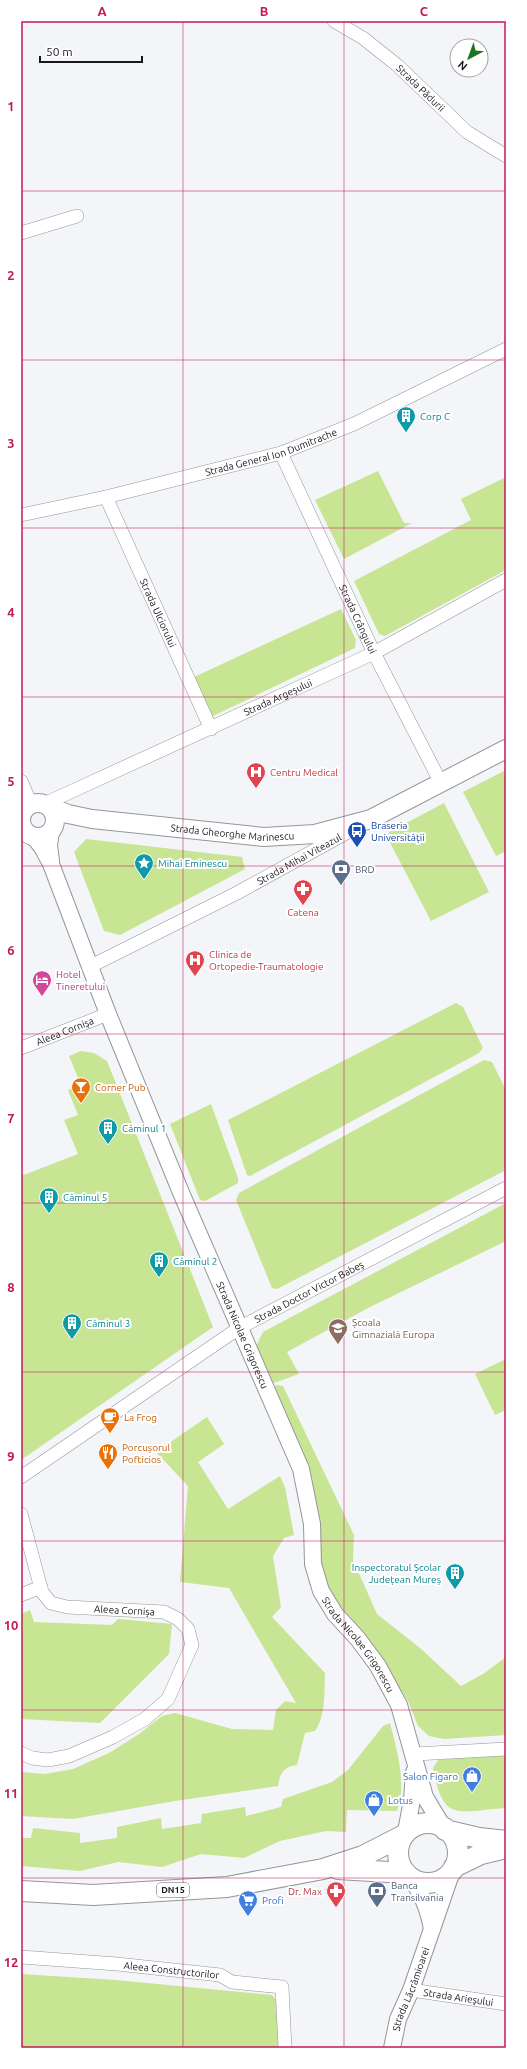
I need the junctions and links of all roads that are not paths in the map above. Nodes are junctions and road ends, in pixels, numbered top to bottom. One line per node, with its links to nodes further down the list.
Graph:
1 (334, 21): 2 (street, Strada Pădurii)
2 (506, 156)
3 (77, 216): 4 (street)
4 (21, 233)
5 (506, 349): 6 (street, Strada General Ion Dumitrache)
6 (281, 453): 7 (street, Strada General Ion Dumitrache); 10 (street, Strada Crângului)
7 (106, 497): 8 (street, Strada General Ion Dumitrache); 11 (street, Strada Ulciorului)
8 (21, 515)
9 (506, 580): 10 (street, Strada Argeșului)
10 (374, 652): 11 (street, Strada Argeșului); 14 (street, Strada Crângului)
11 (211, 729): 15 (street, Strada Argeșului)
12 (506, 749): 14 (main road, Strada Mihai Viteazul)
13 (21, 781): 15 (street)
14 (441, 783): 17 (main road, Strada Mihai Viteazul)
15 (34, 807): 16 (main road, Strada Gheorghe Marinescu); 18 (main road); 19 (main road)
16 (92, 819): 17 (main road, Strada Gheorghe Marinescu); 18 (main road, Strada Gheorghe Marinescu)
17 (371, 820): 21 (street, Strada Mihai Viteazul)
18 (52, 830): 19 (main road); 20 (street, Strada Nicolae Grigorescu)
19 (27, 833): 20 (street, Strada Nicolae Grigorescu)
20 (51, 864): 21 (street, Strada Nicolae Grigorescu)
21 (90, 966): 22 (street, Strada Nicolae Grigorescu)
22 (108, 1014): 23 (street, Aleea Cornișa); 25 (street, Strada Nicolae Grigorescu)
23 (21, 1048)
24 (506, 1188): 25 (street, Strada Doctor Victor Babeș)
25 (239, 1328): 26 (street, Strada Doctor Victor Babeș); 32 (street, Strada Nicolae Grigorescu)
26 (21, 1477)
27 (21, 1514): 28 (street, Aleea Cornișa)
28 (41, 1587): 29 (street); 31 (street, Aleea Cornișa)
29 (21, 1595)
30 (506, 1748): 32 (street)
31 (21, 1753)
32 (415, 1754): 33 (street, Strada Nicolae Grigorescu); 34 (street, Strada Nicolae Grigorescu)
33 (444, 1828): 34 (main road, DN15); 35 (main road, DN15); 38 (main road)
34 (405, 1834): 37 (main road, DN15); 39 (main road)
35 (506, 1841)
36 (506, 1848): 38 (main road, DN15)
37 (323, 1869): 39 (main road, DN15); 40 (main road, DN15)
38 (453, 1869): 39 (main road, DN15); 41 (street, Strada Lăcrămioarei)
39 (408, 1875): 41 (street, Strada Lăcrămioarei)
40 (21, 1891)
41 (432, 1931): 43 (street, Strada Lăcrămioarei)
42 (21, 1957): 45 (street, Aleea Constructorilor)
43 (411, 1990): 44 (street, Strada Arieșului); 46 (street, Strada Lăcrămioarei)
44 (506, 2004)
45 (285, 2048)
46 (392, 2048)

